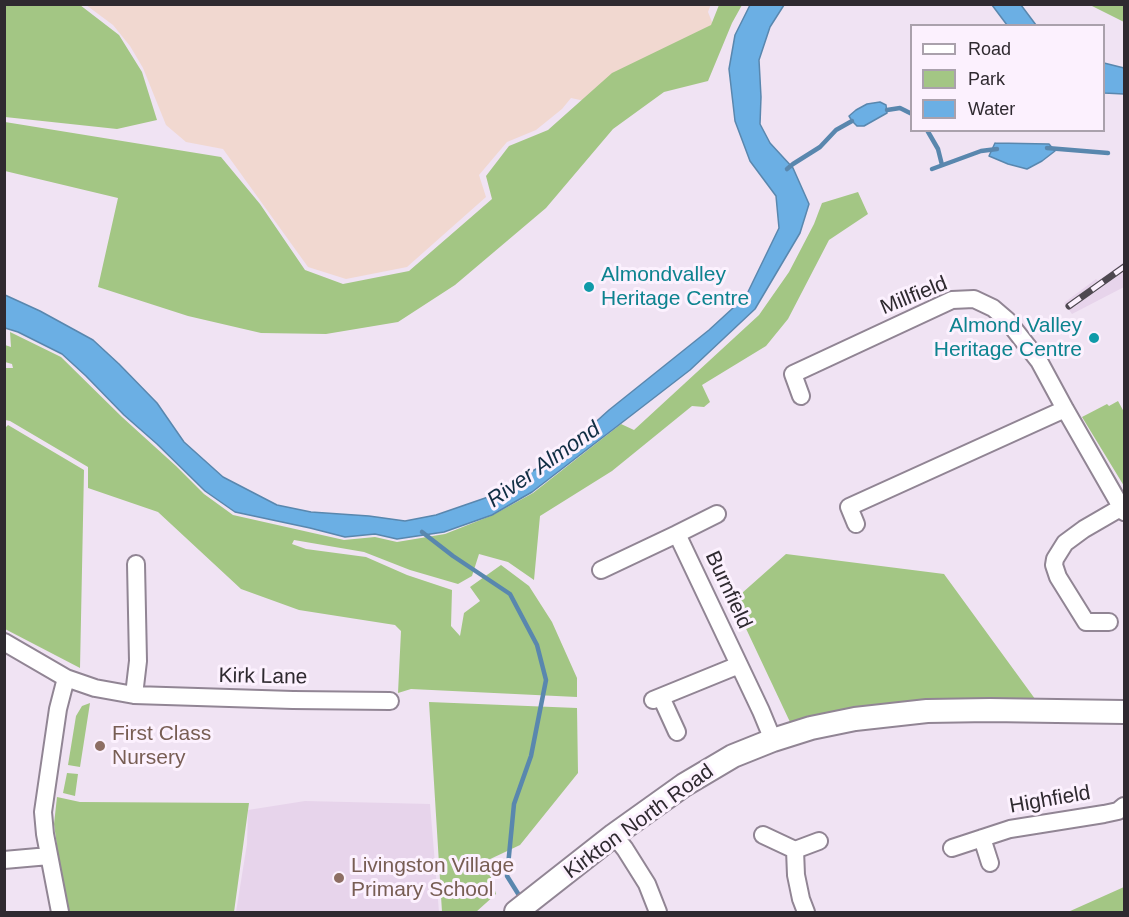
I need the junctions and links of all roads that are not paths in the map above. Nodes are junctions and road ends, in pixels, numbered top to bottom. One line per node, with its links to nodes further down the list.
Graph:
1 (801, 396): 2 (street, Millfield)
2 (1065, 409): 3 (street, Millfield); 5 (street)
3 (1123, 510): 9 (street, Millfield)
4 (717, 514): 6 (street, Burnfield)
5 (856, 524)
6 (677, 534): 8 (street, Burnfield); 11 (street, Burnfield)
7 (136, 564): 13 (street)
8 (601, 570)
9 (1109, 622)
10 (4, 642): 12 (street, Kirk Lane)
11 (739, 665): 16 (street); 17 (street, Burnfield)
12 (66, 678): 13 (street, Kirk Lane); 25 (street)
13 (134, 695): 14 (street, Kirk Lane)
14 (390, 701)
15 (1125, 712): 17 (main road, Kirkton North Road)
16 (677, 732)
17 (773, 740): 19 (main road, Kirkton North Road)
18 (1125, 806): 21 (street, Highfield)
19 (614, 835): 29 (main road, Kirkton North Road); 30 (street)
20 (763, 836): 24 (street)
21 (982, 838): 23 (street, Highfield); 27 (street)
22 (819, 841): 24 (street)
23 (952, 848)
24 (795, 850): 31 (street)
25 (49, 856): 26 (street); 28 (street)
26 (4, 860)
27 (990, 863)
28 (60, 912)
29 (516, 912)
30 (658, 912)
31 (806, 912)

